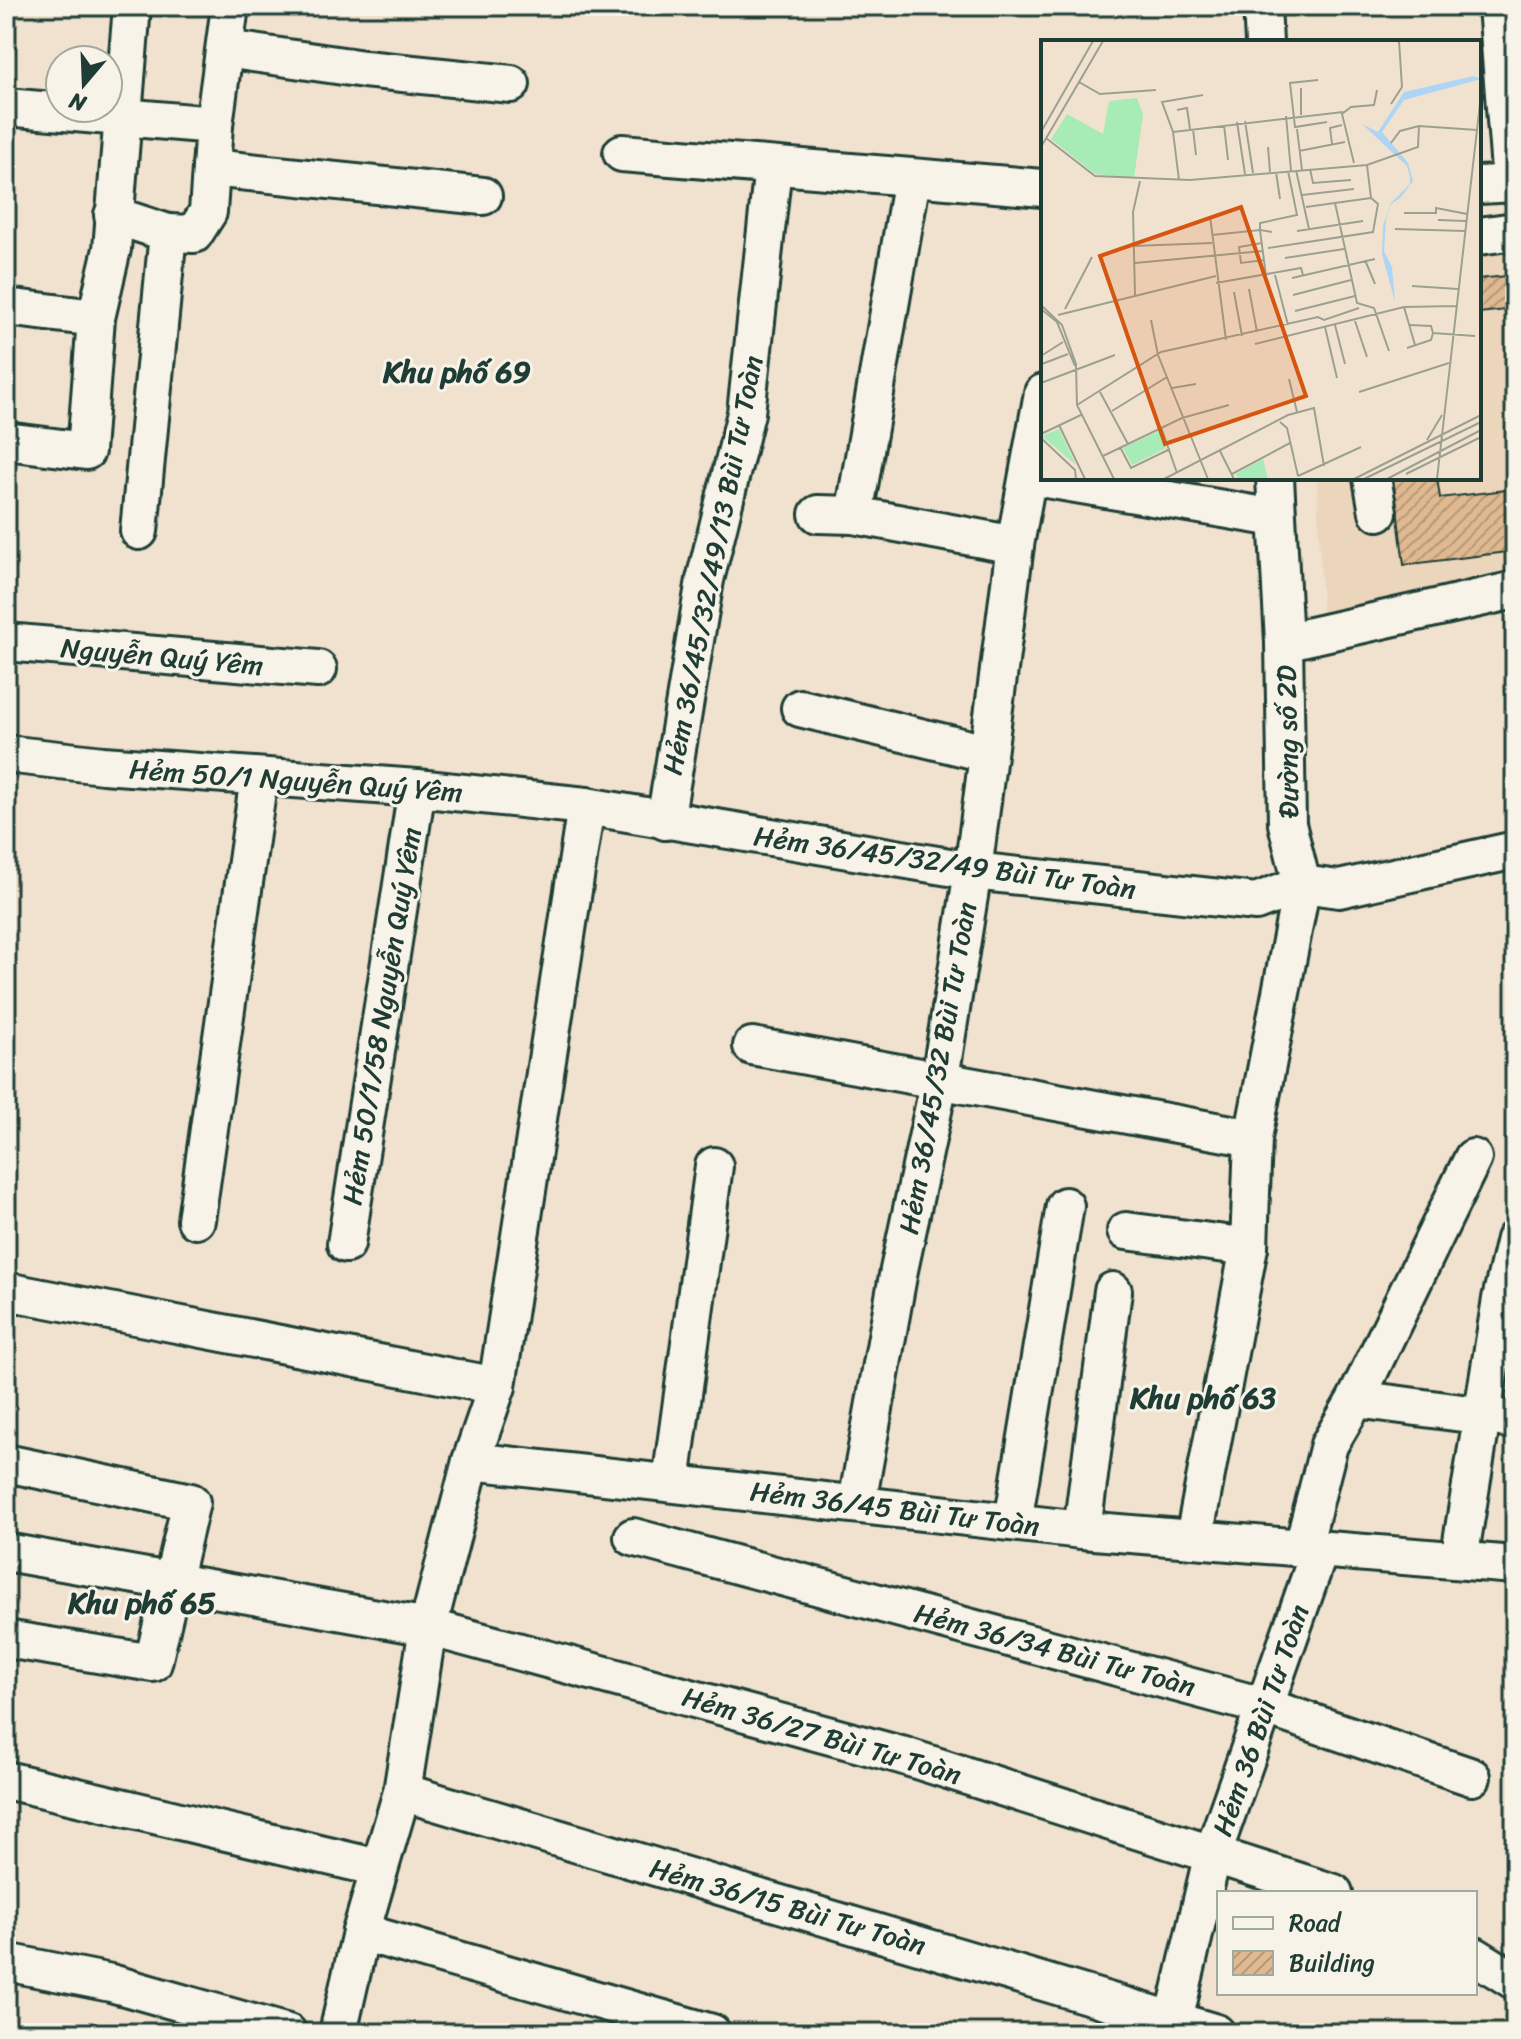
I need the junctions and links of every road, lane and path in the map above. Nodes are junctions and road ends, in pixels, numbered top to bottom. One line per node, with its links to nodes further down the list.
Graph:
1 (132, 6): 10 (street)
2 (230, 6): 6 (street)
3 (1262, 6): 5 (street)
4 (1497, 6): 17 (street)
5 (1264, 40)
6 (225, 49): 7 (street); 12 (street)
7 (511, 84)
8 (6, 107): 9 (street)
9 (44, 111)
10 (124, 118): 12 (street)
11 (123, 124): 20 (street)
12 (214, 125): 15 (street)
13 (622, 153): 14 (street)
14 (773, 166): 16 (street); 47 (street, Hẻm 36/45/32/49/13 Bùi Tư Toàn)
15 (211, 168): 19 (street); 22 (street)
16 (912, 178): 18 (street); 33 (street)
17 (1502, 184)
18 (1041, 188)
19 (483, 196)
20 (113, 215): 22 (street); 25 (street)
21 (1515, 231): 23 (street)
22 (168, 233): 35 (street)
23 (1481, 236)
24 (6, 307): 25 (street)
25 (96, 318): 27 (street)
26 (1041, 405): 28 (street, Hẻm 36/45/32 Bùi Tư Toàn)
27 (6, 441)
28 (1029, 476): 29 (street); 36 (street, Hẻm 36/45/32 Bùi Tư Toàn)
29 (1041, 478)
30 (1053, 480): 34 (street)
31 (1275, 480): 34 (street, Đường số 2D)
32 (818, 514): 33 (street)
33 (854, 515): 36 (street)
34 (1276, 518): 39 (street, Đường số 2D)
35 (139, 531)
36 (1015, 545): 42 (street, Hẻm 36/45/32 Bùi Tư Toàn)
37 (1515, 590): 39 (street)
38 (6, 642): 40 (street, Nguyễn Quý Yêm)
39 (1284, 642): 50 (street, Đường số 2D)
40 (318, 669)
41 (800, 708): 42 (street)
42 (986, 753): 49 (street, Hẻm 36/45/32 Bùi Tư Toàn)
43 (6, 754): 44 (street, Hẻm 50/1 Nguyễn Quý Yêm)
44 (259, 777): 45 (street, Hẻm 50/1 Nguyễn Quý Yêm); 57 (street)
45 (417, 788): 46 (street, Hẻm 50/1 Nguyễn Quý Yêm); 60 (street, Hẻm 50/1/58 Nguyễn Quý Yêm)
46 (586, 806): 47 (street, Hẻm 36/45/32/49 Bùi Tư Toàn); 65 (street)
47 (665, 821): 49 (street, Hẻm 36/45/32/49 Bùi Tư Toàn)
48 (1515, 850): 50 (street)
49 (973, 871): 50 (street, Hẻm 36/45/32/49 Bùi Tư Toàn); 52 (street, Hẻm 36/45/32 Bùi Tư Toàn)
50 (1302, 884): 53 (street)
51 (752, 1046): 52 (street)
52 (940, 1078): 53 (street); 71 (street, Hẻm 36/45/32 Bùi Tư Toàn)
53 (1253, 1138): 61 (street)
54 (1473, 1158): 66 (street, Hẻm 36 Bùi Tư Toàn)
55 (714, 1166): 70 (street)
56 (1065, 1206): 72 (street)
57 (196, 1220)
58 (1126, 1231): 61 (street)
59 (1515, 1239): 62 (street)
60 (346, 1244)
61 (1249, 1247): 75 (street)
62 (1510, 1281): 67 (street)
63 (6, 1291): 65 (street)
64 (1113, 1291): 73 (street)
65 (497, 1386): 68 (street)
66 (1356, 1399): 67 (street); 76 (street, Hẻm 36 Bùi Tư Toàn)
67 (1499, 1418): 78 (street)
68 (471, 1461): 70 (street, Hẻm 36/45 Bùi Tư Toàn); 81 (street)
69 (6, 1463): 80 (street)
70 (671, 1482): 71 (street, Hẻm 36/45 Bùi Tư Toàn)
71 (857, 1503): 72 (street, Hẻm 36/45 Bùi Tư Toàn)
72 (1013, 1522): 73 (street, Hẻm 36/45 Bùi Tư Toàn)
73 (1082, 1530): 75 (street, Hẻm 36/45 Bùi Tư Toàn)
74 (633, 1537): 83 (street, Hẻm 36/34 Bùi Tư Toàn)
75 (1194, 1538): 76 (street, Hẻm 36/45 Bùi Tư Toàn)
76 (1312, 1548): 78 (street, Hẻm 36/45 Bùi Tư Toàn); 83 (street, Hẻm 36 Bùi Tư Toàn)
77 (6, 1552): 80 (street, Hẻm 36/27 Bùi Tư Toàn)
78 (1459, 1560): 79 (street, Hẻm 36/45 Bùi Tư Toàn)
79 (1515, 1565)
80 (173, 1582): 81 (street, Hẻm 36/27 Bùi Tư Toàn); 82 (street)
81 (428, 1627): 86 (street); 87 (street, Hẻm 36/27 Bùi Tư Toàn)
82 (6, 1639)
83 (1266, 1707): 84 (street, Hẻm 36/34 Bùi Tư Toàn); 87 (street, Hẻm 36 Bùi Tư Toàn)
84 (1472, 1777)
85 (6, 1780): 88 (street)
86 (402, 1792): 88 (street); 94 (street, Hẻm 36/15 Bùi Tư Toàn)
87 (1213, 1853): 89 (street, Hẻm 36/27 Bùi Tư Toàn); 94 (street, Hẻm 36 Bùi Tư Toàn)
88 (379, 1868): 90 (street)
89 (1328, 1891)
90 (361, 1932): 96 (street); 97 (street)
91 (1477, 1957): 93 (street)
92 (6, 1962): 95 (street)
93 (1515, 1981)
94 (1173, 2026): 98 (street, Hẻm 36/15 Bùi Tư Toàn)
95 (288, 2033)
96 (338, 2033)
97 (712, 2033)
98 (1216, 2033)

